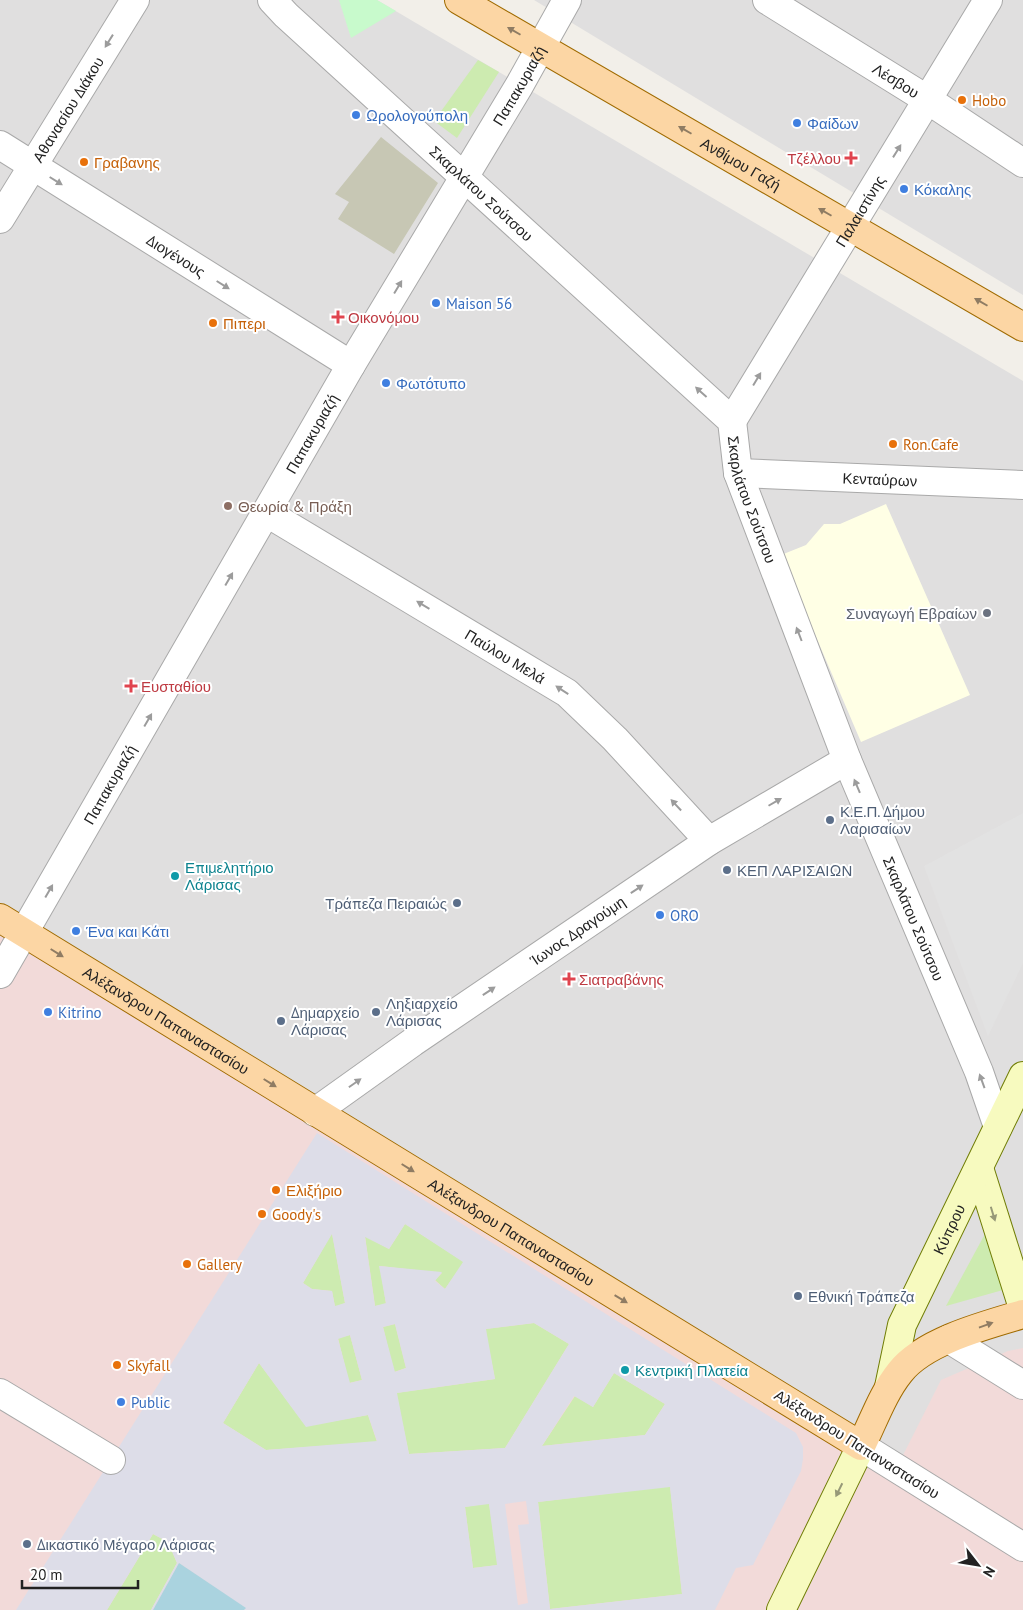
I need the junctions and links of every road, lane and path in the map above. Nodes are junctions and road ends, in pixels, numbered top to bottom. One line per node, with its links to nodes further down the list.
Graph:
1 (135, 0): 11 (street, Αθανασίου Διάκου, one-way to 11)
2 (272, 0): 12 (street, Σκαρλάτου Σούτσου)
3 (459, 0): 7 (main road, Ανθίμου Γαζή, one-way to 3)
4 (567, 0): 7 (street, Παπακυριαζή)
5 (767, 0): 8 (street, Λέσβου)
6 (988, 0): 8 (street, Παλαιστίνης)
7 (540, 46): 12 (street, Παπακυριαζή); 14 (main road, Ανθίμου Γαζή, one-way to 7)
8 (928, 100): 10 (street, Λέσβου); 14 (street, Παλαιστίνης, one-way to 8)
9 (0, 145): 11 (street, Διογένους)
10 (1023, 163)
11 (32, 166): 13 (street, Αθανασίου Διάκου); 16 (street, Διογένους, one-way to 16)
12 (465, 177): 16 (street, Παπακυριαζή, one-way to 12); 17 (street, Σκαρλάτου Σούτσου, one-way to 12)
13 (0, 219)
14 (850, 226): 15 (main road, Ανθίμου Γαζή, one-way to 14); 17 (street, Παλαιστίνης, one-way to 14)
15 (1023, 327)
16 (351, 365): 20 (street, Παπακυριαζή)
17 (732, 421): 18 (street, Σκαρλάτου Σούτσου)
18 (738, 473): 19 (street, Κενταύρων); 21 (street, Σκαρλάτου Σούτσου, one-way to 18)
19 (1023, 485)
20 (267, 513): 22 (street, Παύλου Μελά, one-way to 20); 24 (street, Παπακυριαζή, one-way to 20)
21 (846, 760): 22 (street, Ίωνος Δραγούμη, one-way to 21); 28 (street, Σκαρλάτου Σούτσου, one-way to 21)
22 (709, 841): 27 (street, Ίωνος Δραγούμη, one-way to 22)
23 (0, 918): 24 (main road, Αλέξανδρου Παπαναστασίου)
24 (25, 933): 25 (street, Παπακυριαζή); 27 (main road, Αλέξανδρου Παπαναστασίου, one-way to 27)
25 (0, 974)
26 (1023, 1076): 28 (main road, Κύπρου)
27 (316, 1112): 36 (main road, Αλέξανδρου Παπαναστασίου, one-way to 36)
28 (998, 1126): 29 (main road, Κύπρου)
29 (979, 1168): 30 (main road, one-way to 30); 34 (main road, Κύπρου)
30 (1023, 1308)
31 (1023, 1314): 32 (main road, Κύπρου, one-way to 31)
32 (949, 1339): 33 (street); 34 (main road, Κύπρου)
33 (1023, 1385)
34 (889, 1387): 36 (main road, Κύπρου)
35 (0, 1393): 37 (street)
36 (860, 1446): 38 (street, Αλέξανδρου Παπαναστασίου); 39 (main road, Κύπρου, one-way to 39)
37 (111, 1460)
38 (1023, 1547)
39 (782, 1610)

